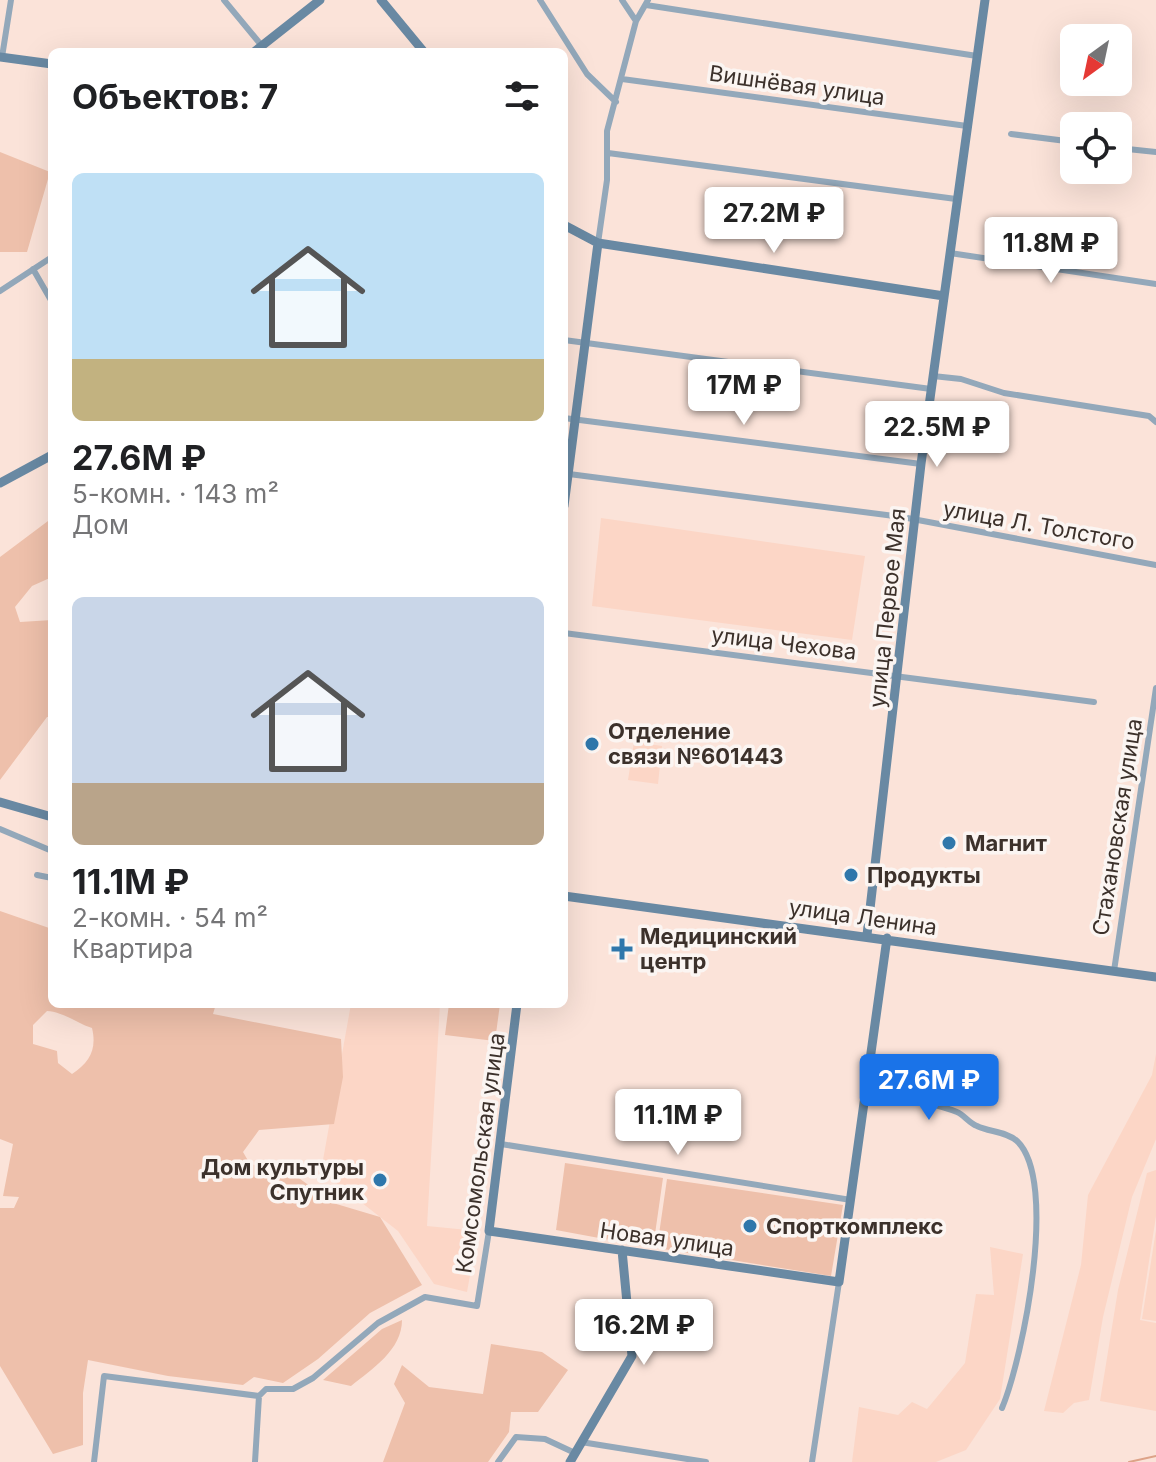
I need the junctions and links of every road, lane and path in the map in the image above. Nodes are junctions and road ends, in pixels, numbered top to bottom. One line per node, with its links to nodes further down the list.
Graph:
1 (11, 0): 14 (street)
2 (224, 0): 10 (street)
3 (320, 0): 11 (street)
4 (382, 0): 12 (street)
5 (540, 0): 17 (street)
6 (622, 0): 9 (street)
7 (985, 0): 13 (street, улица Первое Мая)
8 (647, 3): 9 (street); 13 (street)
9 (636, 21): 16 (street)
10 (257, 48)
11 (259, 48)
12 (421, 48)
13 (977, 56): 18 (street, улица Первое Мая)
14 (1, 57): 15 (street)
15 (48, 63)
16 (622, 79): 17 (street); 18 (street, Вишнёвая улица)
17 (616, 102): 23 (street)
18 (967, 126): 24 (street, улица Первое Мая)
19 (1011, 134): 20 (street)
20 (1060, 140)
21 (1132, 149): 22 (street)
22 (1156, 152)
23 (608, 153): 24 (street); 26 (street)
24 (956, 199): 27 (street, улица Первое Мая)
25 (568, 227): 26 (street)
26 (598, 243): 33 (street); 35 (street)
27 (950, 253): 30 (street); 33 (street, улица Первое Мая)
28 (48, 260): 29 (street)
29 (33, 269): 31 (street); 32 (street)
30 (1156, 284)
31 (0, 291)
32 (48, 295)
33 (944, 296): 36 (street, улица Первое Мая)
34 (568, 340): 35 (street)
35 (588, 343): 37 (street); 39 (street)
36 (933, 376): 37 (street, улица Первое Мая); 40 (street)
37 (931, 389): 42 (street, улица Первое Мая)
38 (568, 418): 39 (street)
39 (576, 419): 42 (street); 43 (street)
40 (1156, 422)
41 (48, 457): 45 (street)
42 (921, 464): 46 (street, улица Первое Мая)
43 (569, 474): 44 (street); 46 (street, улица Л. Толстого)
44 (568, 480)
45 (0, 483)
46 (915, 521): 47 (street, улица Л. Толстого); 49 (street, улица Первое Мая)
47 (1156, 565)
48 (568, 634): 49 (street, улица Чехова)
49 (899, 676): 51 (street, улица Чехова); 60 (street, улица Первое Мая)
50 (1156, 688): 52 (street, Стахановская улица)
51 (1094, 702)
52 (1154, 713): 62 (street, Стахановская улица)
53 (0, 802): 54 (street)
54 (48, 816)
55 (0, 829): 56 (street)
56 (48, 849)
57 (37, 875): 58 (street)
58 (48, 877)
59 (568, 897): 60 (street, улица Ленина)
60 (867, 935): 61 (street, улица Ленина)
61 (887, 938): 62 (street, улица Ленина); 65 (street)
62 (1114, 971): 63 (street, улица Ленина)
63 (1156, 977)
64 (517, 1008): 66 (street, Комсомольская улица)
65 (867, 1093): 67 (street); 72 (street)
66 (501, 1144): 67 (street); 68 (street, Комсомольская улица)
67 (851, 1200): 70 (street)
68 (489, 1231): 69 (street, Новая улица); 71 (street, Комсомольская улица)
69 (622, 1250): 70 (street, Новая улица); 73 (street)
70 (839, 1282): 81 (street)
71 (259, 1396): 76 (street); 77 (street)
72 (1002, 1408)
73 (581, 1442): 74 (street); 75 (street)
74 (640, 1453): 79 (street); 80 (street)
75 (572, 1457): 78 (street)
76 (94, 1462)
77 (255, 1462)
78 (498, 1462)
79 (639, 1462)
80 (706, 1462)
81 (812, 1462)

